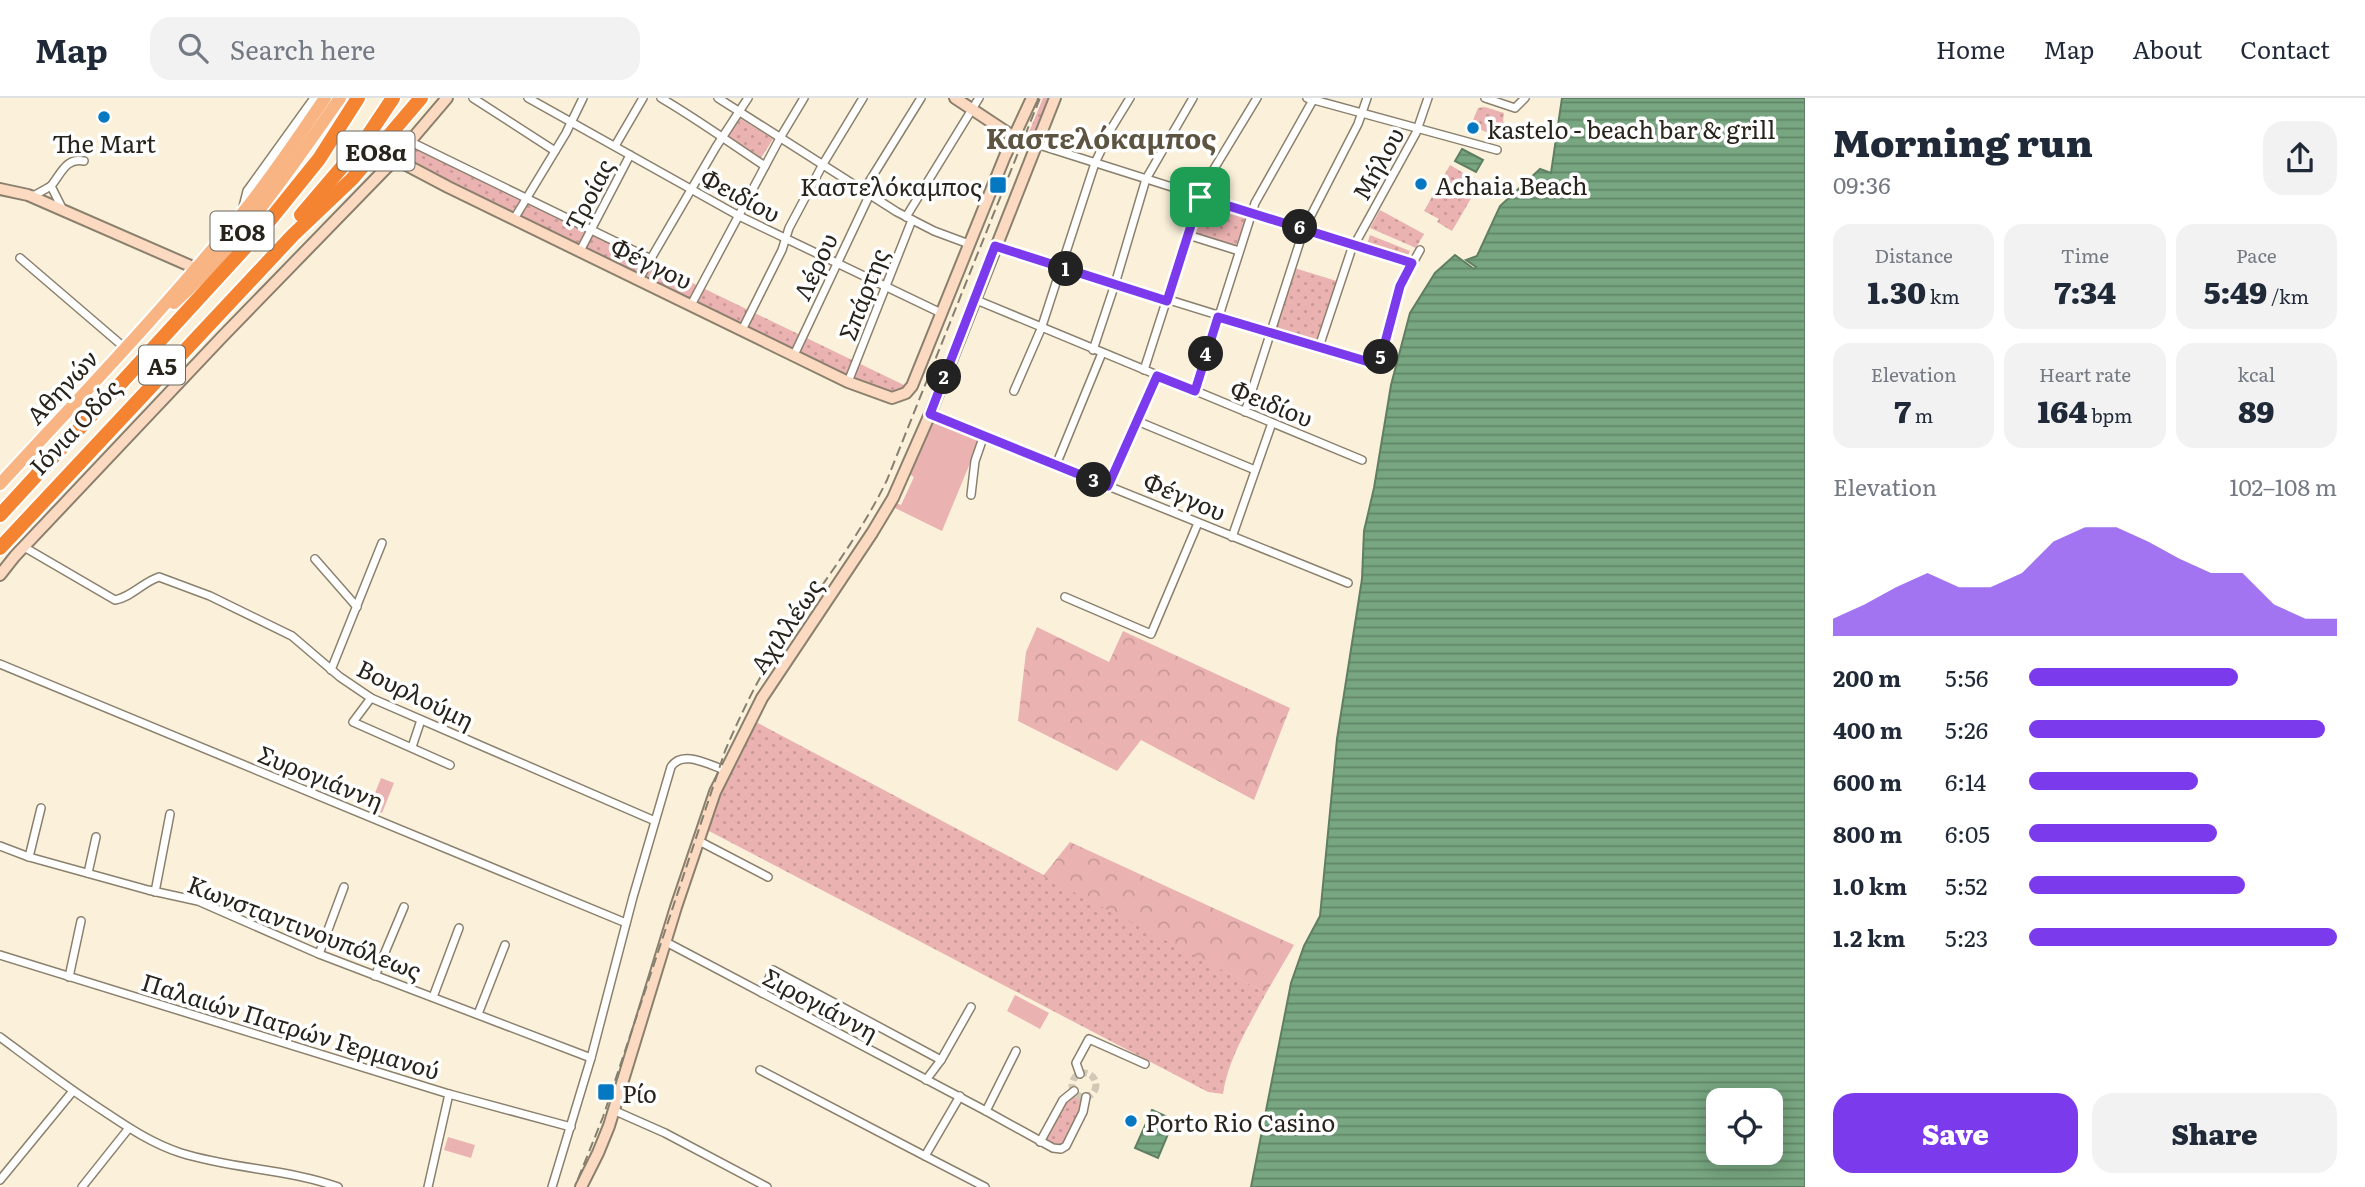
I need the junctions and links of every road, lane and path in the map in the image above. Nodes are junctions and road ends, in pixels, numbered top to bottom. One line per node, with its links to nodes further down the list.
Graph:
1 (314, 98): 60 (street)
2 (325, 98): 60 (main road, ΕΟ8)
3 (340, 98): 81 (main road, ΕΟ8)
4 (358, 98): 64 (highway, ΕΟ8α)
5 (393, 98): 116 (highway, Ιόνια Οδός / Α5)
6 (400, 98): 67 (highway, Α5)
7 (421, 98): 67 (highway, ΕΟ8α)
8 (447, 98): 39 (street)
9 (473, 98): 43 (street)
10 (528, 98): 34 (street, Φειδίου)
11 (583, 98): 34 (street)
12 (643, 98): 41 (street, Τροίας)
13 (661, 98): 36 (street)
14 (718, 98): 32 (street)
15 (748, 98): 32 (street)
16 (804, 98): 38 (street)
17 (863, 98): 48 (street)
18 (921, 98): 54 (street, Λέρου)
19 (955, 98): 31 (street)
20 (979, 98): 31 (street, Σπάρτης)
21 (1032, 98): 37 (street)
22 (1055, 98): 40 (street, Αχιλλέως)
23 (1130, 98): 47 (street)
24 (1193, 98): 50 (street)
25 (1257, 98): 56 (street)
26 (1367, 98): 33 (street)
27 (1428, 98): 35 (street, Μήλου)
28 (1485, 98): 29 (street)
29 (1525, 98)
30 (1310, 99): 33 (street); 59 (street)
31 (973, 109): 37 (street); 62 (street, Σπάρτης)
32 (739, 112): 36 (street); 38 (street)
33 (1362, 114): 35 (street); 65 (street)
34 (571, 121): 41 (street, Φειδίου); 43 (street)
35 (1418, 129): 42 (street); 71 (street, Μήλου)
36 (723, 137): 49 (street); 53 (street)
37 (1014, 137): 70 (street)
38 (780, 138): 48 (street); 49 (street)
39 (411, 142): 45 (street); 57 (street)
40 (1036, 144): 47 (street); 72 (street, Αχιλλέως)
41 (615, 146): 44 (street, Φειδίου)
42 (1497, 150)
43 (555, 151): 57 (street)
44 (630, 155): 53 (street, Φειδίου); 66 (street, Τροίας)
45 (395, 159): 63 (street, Φέγγου); 119 (street)
46 (84, 161): 51 (street)
47 (1096, 163): 50 (street); 80 (street)
48 (823, 164): 54 (street); 69 (street)
49 (765, 166): 61 (street)
50 (1146, 179): 56 (street); 83 (street)
51 (51, 186): 55 (street); 58 (street)
52 (0, 189): 55 (street)
53 (691, 190): 61 (street, Φειδίου); 77 (street)
54 (867, 192): 62 (street); 79 (street, Λέρου)
55 (28, 195): 58 (street)
56 (1200, 197): 59 (street); 68 (street)
57 (527, 198): 63 (street); 66 (street)
58 (64, 211): 81 (street)
59 (1251, 212): 65 (street); 75 (street)
60 (242, 213): 81 (main road, ΕΟ8)
61 (739, 216): 69 (street, Φειδίου); 87 (street)
62 (909, 218): 70 (street); 84 (street, Σπάρτης)
63 (514, 219): 74 (street, Φέγγου)
64 (265, 226): 114 (highway, Ιόνια Οδός / Α5)
65 (1304, 229): 71 (street); 92 (street)
66 (591, 230): 74 (street, Τροίας); 77 (street)
67 (293, 235): 120 (highway, Ιόνια Οδός / Α5)
68 (1188, 235): 75 (street); 86 (street)
69 (786, 239): 79 (street, Φειδίου); 91 (street)
70 (968, 244): 88 (street)
71 (1353, 245): 78 (street); 93 (street, Μήλου)
72 (995, 246): 80 (street); 85 (street, Αχιλλέως)
73 (1420, 250): 78 (street)
74 (580, 251): 82 (street, Φέγγου)
75 (1239, 251): 89 (street)
76 (19, 258): 94 (street)
77 (651, 259): 82 (street)
78 (1412, 263): 93 (street)
79 (836, 264): 84 (street, Φειδίου); 97 (street, Λέρου)
80 (1061, 267): 83 (street); 90 (street)
81 (200, 270): 94 (main road, ΕΟ8)
82 (639, 279): 87 (street, Φέγγου)
83 (1115, 284): 86 (street); 95 (street)
84 (886, 287): 88 (street, Φειδίου); 100 (street, Σπάρτης)
85 (974, 299): 90 (street, Φειδίου); 104 (street, Αχιλλέως)
86 (1167, 301): 89 (street); 98 (street)
87 (691, 305): 91 (street, Φέγγου)
88 (941, 313): 100 (street, Φέγγου)
89 (1218, 317): 92 (street); 102 (street)
90 (1041, 329): 95 (street, Φειδίου); 101 (street)
91 (742, 330): 97 (street, Φέγγου)
92 (1270, 333): 93 (street); 103 (street)
93 (1318, 347)
94 (125, 348): 111 (main road, Αθηνών / ΕΟ8)
95 (1093, 350): 96 (street, Φειδίου)
96 (1101, 353): 98 (street, Φειδίου); 109 (street)
97 (794, 355): 100 (street, Φέγγου)
98 (1144, 370): 99 (street, Φειδίου)
99 (1157, 376): 102 (street, Φειδίου); 105 (street)
100 (848, 382)
101 (1014, 391)
102 (1195, 391): 103 (street, Φειδίου)
103 (1245, 412): 106 (street, Φειδίου)
104 (930, 414): 107 (street, Φέγγου); 132 (street, Αχιλλέως)
105 (1137, 421): 110 (street); 112 (street)
106 (1272, 423): 108 (street, Φειδίου); 110 (street)
107 (984, 435): 109 (street, Φέγγου); 113 (street)
108 (1362, 460)
109 (1056, 465): 112 (street, Φέγγου)
110 (1255, 470): 117 (street)
111 (0, 484)
112 (1108, 486): 115 (street, Φέγγου)
113 (971, 495)
114 (0, 515)
115 (1198, 523): 117 (street, Φέγγου); 124 (street)
116 (0, 533)
117 (1232, 537): 123 (street, Φέγγου)
118 (382, 543): 125 (street)
119 (24, 547): 122 (street); 127 (street, Βουρλούμη)
120 (0, 548)
121 (315, 559): 125 (street)
122 (0, 575)
123 (1348, 583)
124 (1065, 597)
125 (357, 607): 127 (street)
126 (0, 664): 146 (street, Συρογιάννη)
127 (331, 670): 128 (street, Βουρλούμη)
128 (371, 698): 129 (street, Βουρλούμη); 130 (street)
129 (421, 720): 130 (street); 135 (street, Βουρλούμη)
130 (412, 747): 131 (street)
131 (450, 765)
132 (725, 770): 135 (street); 137 (street, Αχιλλέως)
133 (41, 808): 139 (street)
134 (170, 814): 143 (street)
135 (655, 821): 146 (street)
136 (96, 837): 140 (street)
137 (699, 841): 141 (street); 148 (street, Αχιλλέως)
138 (0, 846): 139 (street, Κωνσταντινουπόλεως)
139 (29, 857): 140 (street, Κωνσταντινουπόλεως)
140 (88, 873): 143 (street, Κωνσταντινουπόλεως)
141 (768, 877)
142 (344, 887): 150 (street)
143 (155, 892): 150 (street, Κωνσταντινουπόλεως)
144 (404, 907): 152 (street)
145 (81, 920): 153 (street)
146 (626, 923): 160 (street)
147 (458, 928): 155 (street)
148 (666, 942): 154 (street, Σιρογιάννη); 171 (street, Αχιλλέως)
149 (505, 945): 157 (street)
150 (319, 954): 152 (street, Κωνσταντινουπόλεως)
151 (0, 956): 153 (street, Παλαιών Πατρών Γερμανού)
152 (375, 976): 155 (street, Κωνσταντινουπόλεως)
153 (69, 977): 168 (street, Παλαιών Πατρών Γερμανού)
154 (762, 993): 161 (street); 165 (street, Σιρογιάννη)
155 (433, 997): 157 (street, Κωνσταντινουπόλεως)
156 (971, 1007): 161 (street)
157 (478, 1014): 160 (street, Κωνσταντινουπόλεως)
158 (0, 1037): 166 (street)
159 (1016, 1051): 172 (street)
160 (591, 1058): 173 (street)
161 (941, 1060): 165 (street)
162 (1145, 1064): 164 (street)
163 (760, 1070): 176 (street)
164 (1080, 1074)
165 (926, 1080): 169 (street, Σιρογιάννη)
166 (73, 1091): 174 (street); 177 (street)
167 (1074, 1091): 175 (street)
168 (449, 1094): 173 (street, Παλαιών Πατρών Γερμανού); 181 (street)
169 (960, 1096): 172 (street, Σιρογιάννη); 176 (street)
170 (1086, 1097): 175 (street)
171 (613, 1110): 178 (street, Αχιλλέως); 183 (street)
172 (986, 1111): 175 (street, Σιρογιάννη)
173 (571, 1127): 182 (street)
174 (129, 1128): 179 (street); 180 (street)
175 (1040, 1142)
176 (925, 1156): 184 (street)
177 (0, 1180)
178 (583, 1186)
179 (82, 1187)
180 (338, 1187)
181 (428, 1187)
182 (552, 1187)
183 (767, 1187)
184 (985, 1187)

